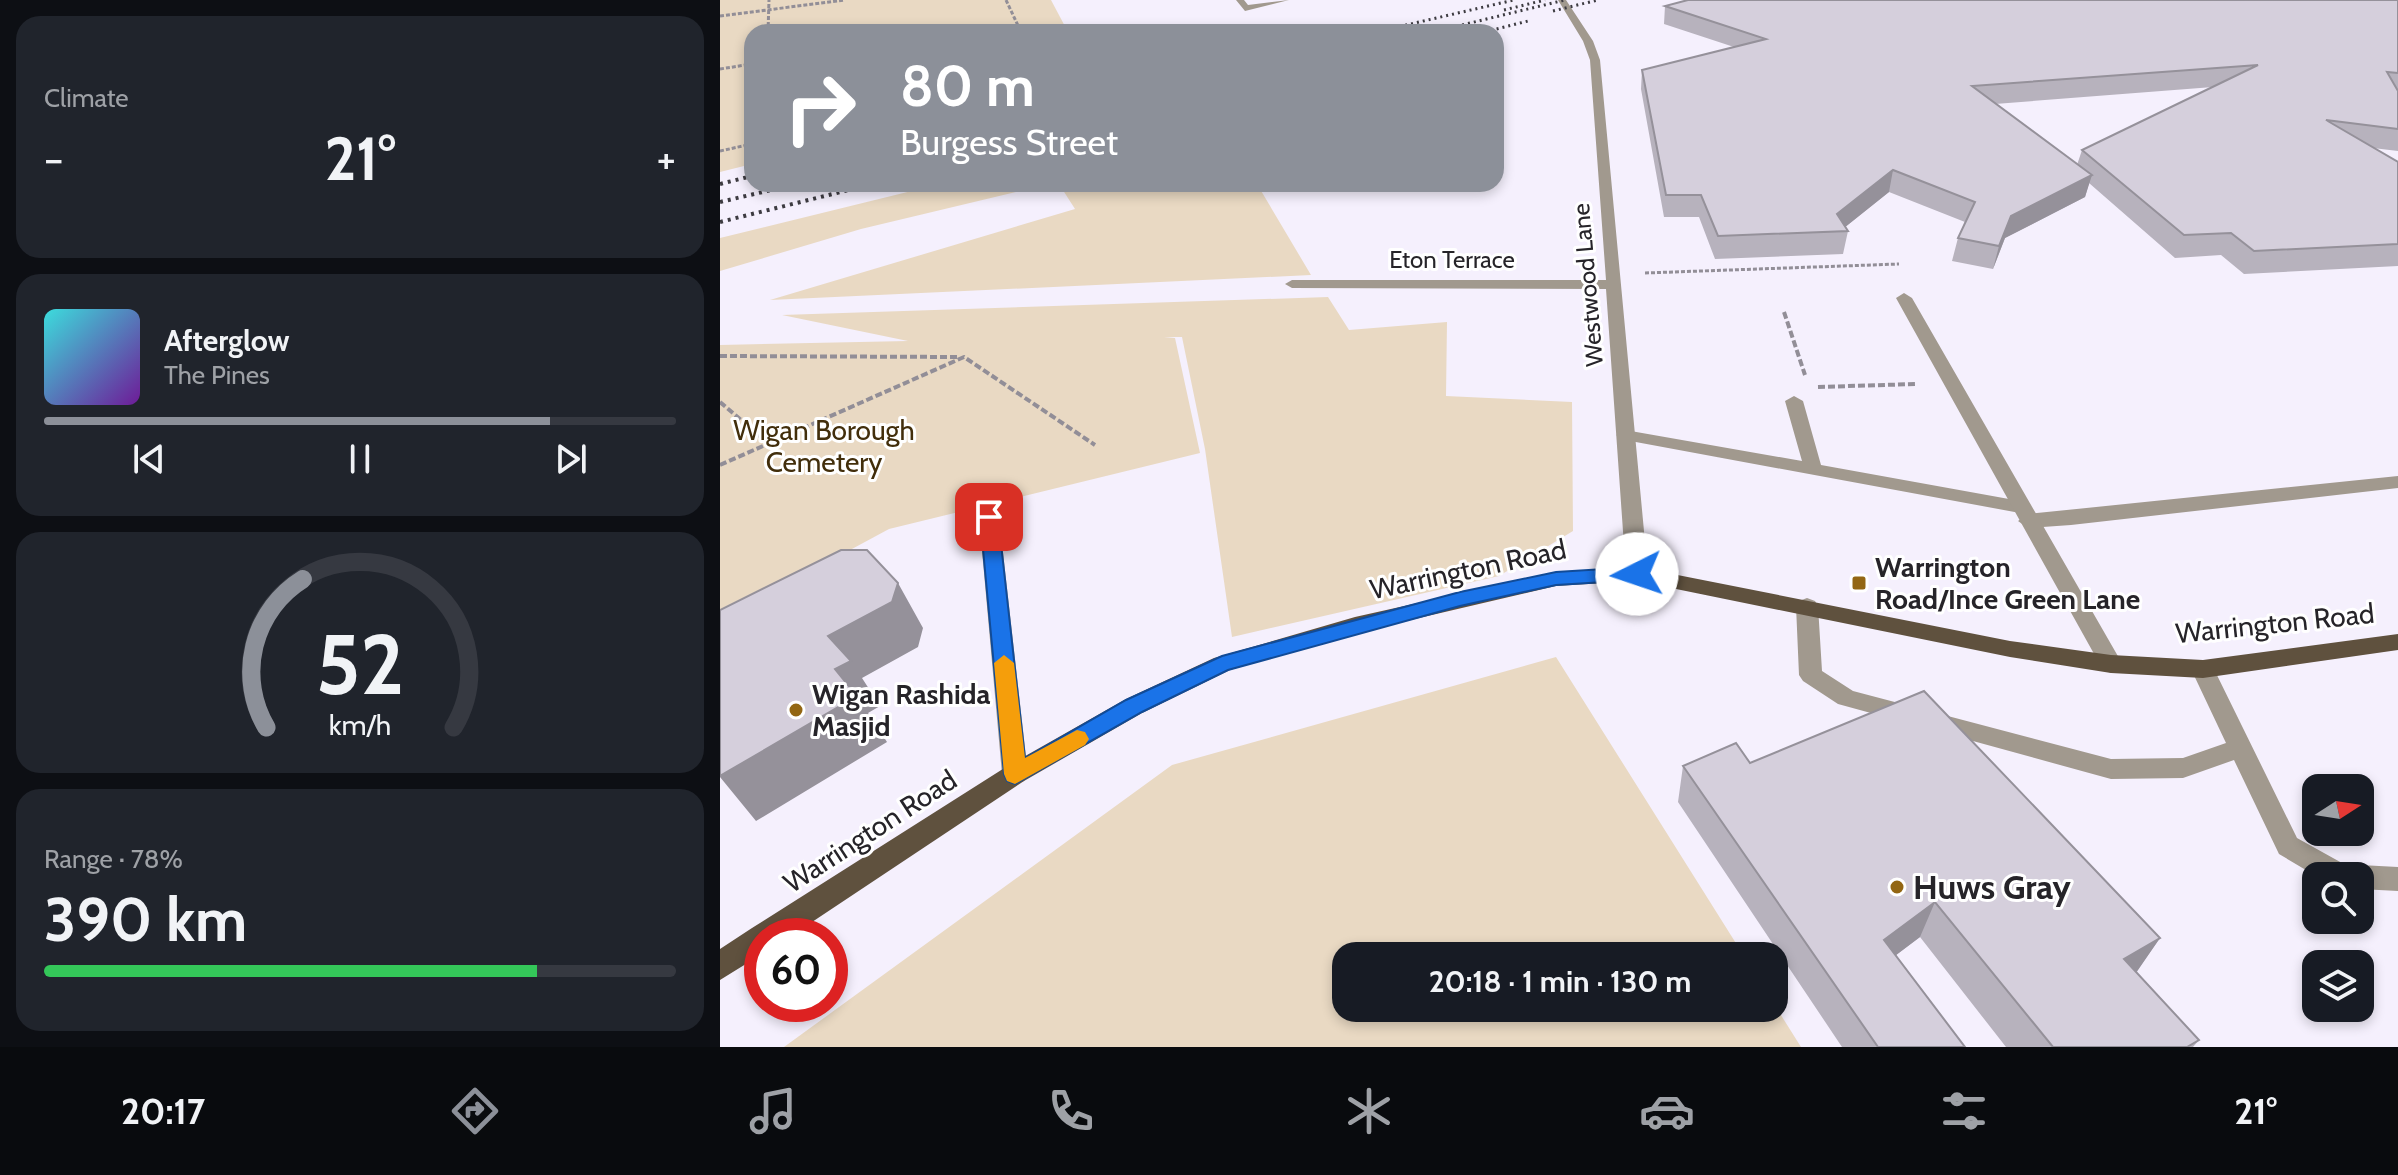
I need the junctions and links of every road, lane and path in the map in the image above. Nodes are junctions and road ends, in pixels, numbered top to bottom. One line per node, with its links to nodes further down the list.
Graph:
1 (769, 0): 7 (path)
2 (845, 0): 7 (path)
3 (1006, 0): 10 (path)
4 (1240, 0): 5 (street)
5 (1285, 0)
6 (1567, 7): 16 (street, Westwood Lane)
7 (769, 10): 8 (path); 9 (path)
8 (720, 16)
9 (768, 24)
10 (1017, 24)
11 (744, 65): 12 (path)
12 (720, 69)
13 (744, 146): 14 (path)
14 (720, 151)
15 (1899, 264): 16 (path)
16 (1612, 279): 17 (street, Eton Terrace); 25 (street, Westwood Lane)
17 (1292, 284)
18 (1904, 298): 22 (street)
19 (1784, 312): 22 (path)
20 (720, 356): 21 (path)
21 (964, 357): 26 (path); 27 (path)
22 (1950, 383): 31 (street)
23 (1794, 401): 29 (street)
24 (720, 402): 26 (path)
25 (1625, 435): 29 (street); 33 (street, Westwood Lane)
26 (769, 444): 28 (path)
27 (1095, 445)
28 (720, 465)
29 (1813, 469): 31 (street)
30 (2398, 482): 31 (street)
31 (2024, 514): 36 (street)
32 (989, 517): 39 (street)
33 (1637, 574): 34 (main road, Warrington Road); 39 (main road, Warrington Road)
34 (1807, 606): 36 (main road, Warrington Road); 38 (street)
35 (2398, 642): 37 (main road, Warrington Road)
36 (2111, 664): 37 (main road, Warrington Road)
37 (2203, 669): 38 (street)
38 (2241, 748): 40 (street)
39 (1015, 774): 43 (main road, Warrington Road)
40 (2316, 862)
41 (2374, 878): 42 (street)
42 (2398, 879)
43 (793, 918)
44 (744, 950): 45 (main road, Warrington Road)
45 (720, 966)

